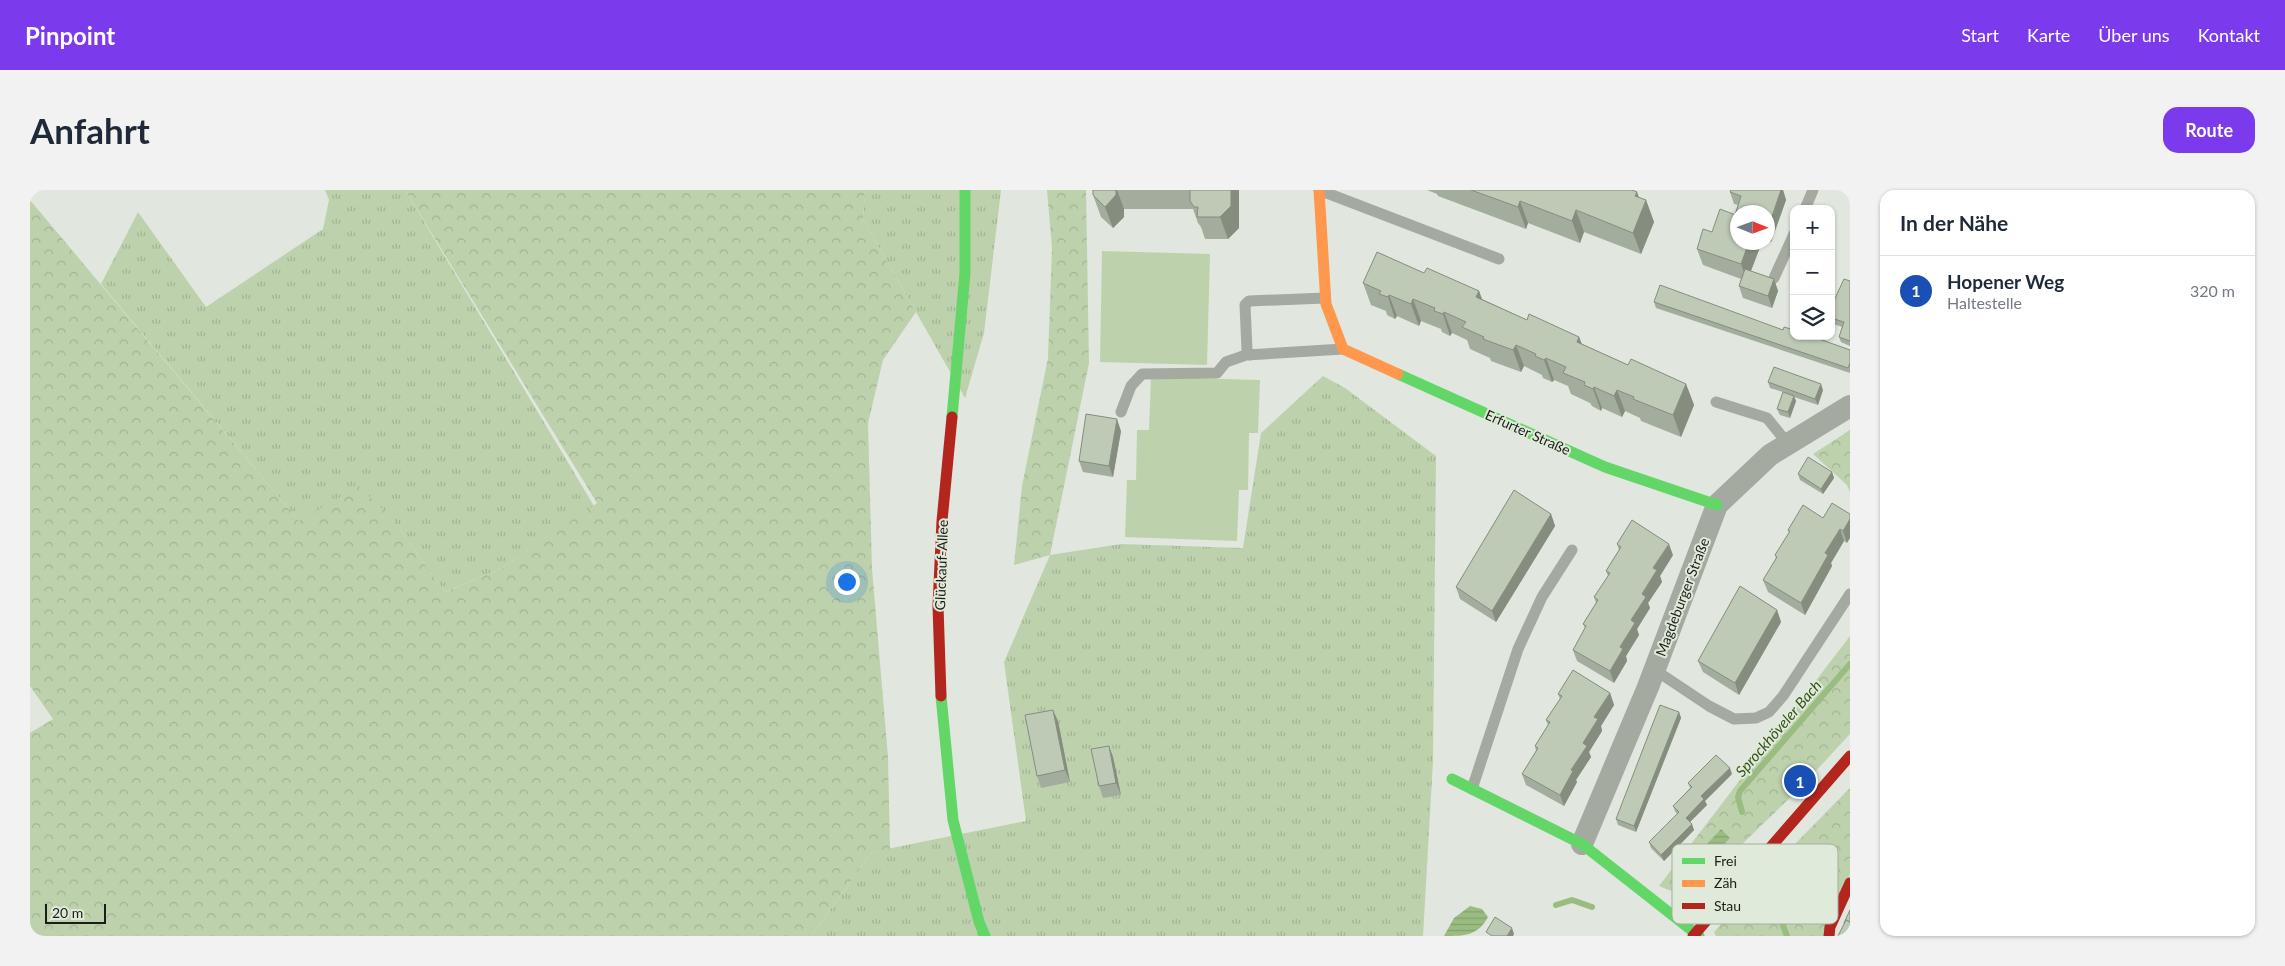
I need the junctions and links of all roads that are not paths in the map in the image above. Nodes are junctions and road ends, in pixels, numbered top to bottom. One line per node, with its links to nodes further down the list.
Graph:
1 (965, 190): 30 (main road, Glückauf-Allee)
2 (1319, 190): 6 (lane); 8 (main road)
3 (1812, 190): 4 (lane)
4 (1806, 205)
5 (1790, 243): 7 (lane)
6 (1499, 259)
7 (1774, 278)
8 (1326, 298): 9 (main road); 10 (lane)
9 (1343, 349): 10 (lane); 15 (main road, Erfurter Straße)
10 (1250, 355): 13 (lane)
11 (1716, 402): 14 (lane)
12 (1850, 406): 14 (street, Magdeburger Straße)
13 (1121, 412)
14 (1788, 444): 15 (street, Magdeburger Straße)
15 (1716, 505): 18 (street, Magdeburger Straße)
16 (1572, 550): 21 (lane)
17 (1850, 594): 18 (lane)
18 (1655, 670): 22 (street, Magdeburger Straße)
19 (1850, 756): 23 (main road)
20 (1452, 779): 21 (main road)
21 (1472, 789): 22 (main road)
22 (1582, 844): 26 (main road)
23 (1774, 844)
24 (1850, 883): 25 (main road)
25 (1838, 909)
26 (1672, 916)
27 (1682, 924): 29 (main road)
28 (1705, 924): 29 (main road)
29 (1696, 935)
30 (985, 936)

